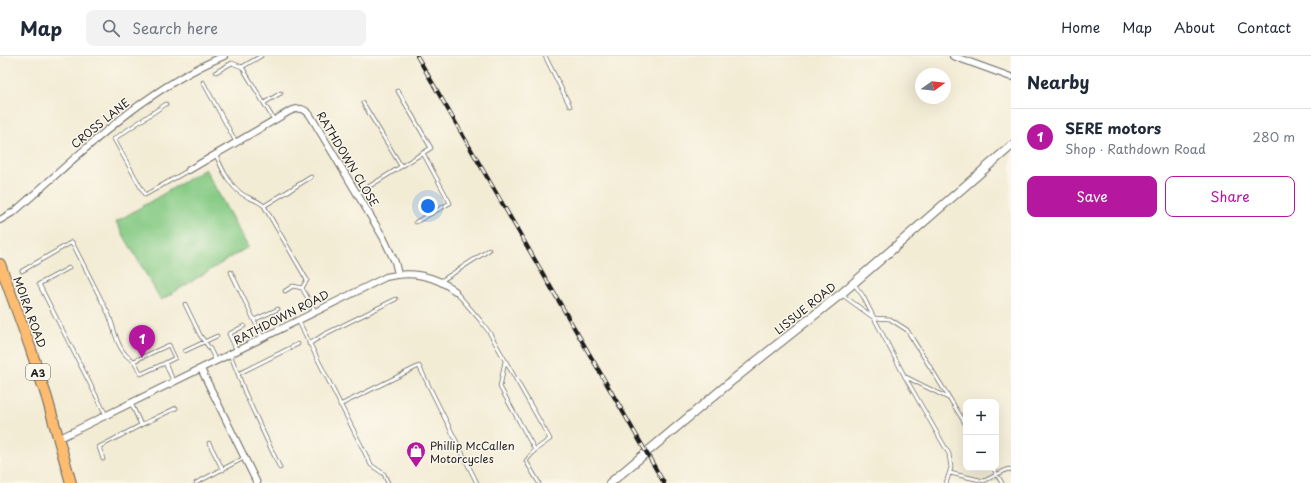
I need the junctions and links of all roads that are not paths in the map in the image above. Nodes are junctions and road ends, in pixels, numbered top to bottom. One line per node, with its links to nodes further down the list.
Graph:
1 (224, 56): 25 (street, CROSS LANE)
2 (261, 56): 5 (lane)
3 (545, 56): 14 (lane)
4 (953, 56): 7 (street)
5 (242, 67): 6 (lane); 11 (lane)
6 (216, 72)
7 (1011, 78)
8 (203, 82): 16 (lane)
9 (398, 91): 18 (lane)
10 (281, 93): 11 (lane)
11 (264, 103): 15 (lane)
12 (363, 103): 20 (lane)
13 (166, 104): 21 (lane)
14 (570, 106)
15 (274, 121): 16 (street, RATHDOWN CLOSE); 23 (street, RATHDOWN CLOSE)
16 (237, 143): 19 (street, RATHDOWN CLOSE)
17 (1011, 146): 34 (street, LISSUE ROAD)
18 (423, 153): 20 (lane); 26 (lane)
19 (216, 155): 21 (street, RATHDOWN CLOSE); 24 (lane)
20 (400, 166): 23 (lane)
21 (189, 170)
22 (311, 177): 24 (lane)
23 (357, 194): 32 (street, RATHDOWN CLOSE)
24 (264, 206): 35 (lane)
25 (0, 220)
26 (416, 222)
27 (489, 250): 33 (lane)
28 (0, 264): 70 (highway, MOIRA ROAD / A3)
29 (69, 268): 67 (lane)
30 (22, 271): 55 (lane)
31 (231, 272): 44 (lane)
32 (398, 274): 33 (street, RATHDOWN ROAD); 42 (street, RATHDOWN ROAD)
33 (441, 281): 37 (street, RATHDOWN ROAD)
34 (853, 283): 38 (street, LISSUE ROAD); 43 (lane)
35 (302, 288): 36 (lane); 42 (lane)
36 (284, 291)
37 (455, 291): 57 (lane, RATHDOWN ROAD)
38 (841, 294): 43 (lane); 87 (street, LISSUE ROAD)
39 (396, 299): 51 (lane)
40 (185, 304): 49 (lane)
41 (278, 308): 44 (lane)
42 (315, 312): 45 (street, RATHDOWN ROAD)
43 (874, 318): 61 (lane); 63 (lane)
44 (254, 320): 48 (lane)
45 (298, 320): 48 (street, RATHDOWN ROAD); 51 (lane)
46 (244, 326): 53 (lane)
47 (217, 336): 49 (lane)
48 (263, 338): 53 (street, RATHDOWN ROAD)
49 (205, 342): 52 (lane); 56 (lane)
50 (298, 344): 60 (lane)
51 (309, 344): 65 (lane)
52 (185, 351)
53 (237, 351): 54 (street, RATHDOWN ROAD)
54 (230, 354): 56 (street, RATHDOWN ROAD); 60 (lane)
55 (134, 361): 58 (lane); 58 (lane)
56 (216, 361): 59 (street, RATHDOWN ROAD)
57 (505, 361): 72 (lane); 72 (lane, RATHDOWN ROAD)
58 (165, 363): 62 (lane)
59 (201, 369): 62 (street, RATHDOWN ROAD); 73 (street)
60 (238, 374): 75 (lane)
61 (905, 377): 63 (lane); 79 (lane)
62 (174, 382): 64 (street, RATHDOWN ROAD)
63 (950, 399): 68 (lane)
64 (130, 404): 67 (street, RATHDOWN ROAD); 69 (lane)
65 (340, 405): 84 (lane); 85 (lane)
66 (176, 408): 69 (lane)
67 (106, 416): 70 (street, RATHDOWN ROAD)
68 (963, 420)
69 (141, 425): 74 (lane)
70 (58, 439): 81 (highway, MOIRA ROAD / A3)
71 (210, 444): 76 (lane)
72 (536, 450): 86 (lane)
73 (245, 458): 76 (lane); 83 (street)
74 (103, 459)
75 (280, 468)
76 (223, 470): 82 (lane)
77 (1011, 470): 80 (lane)
78 (995, 471): 80 (lane)
79 (950, 473): 80 (lane); 88 (lane)
80 (998, 475): 89 (lane)
81 (71, 483)
82 (196, 483)
83 (257, 483)
84 (388, 483)
85 (477, 483)
86 (539, 483)
87 (610, 483)
88 (946, 483)
89 (1002, 483)

